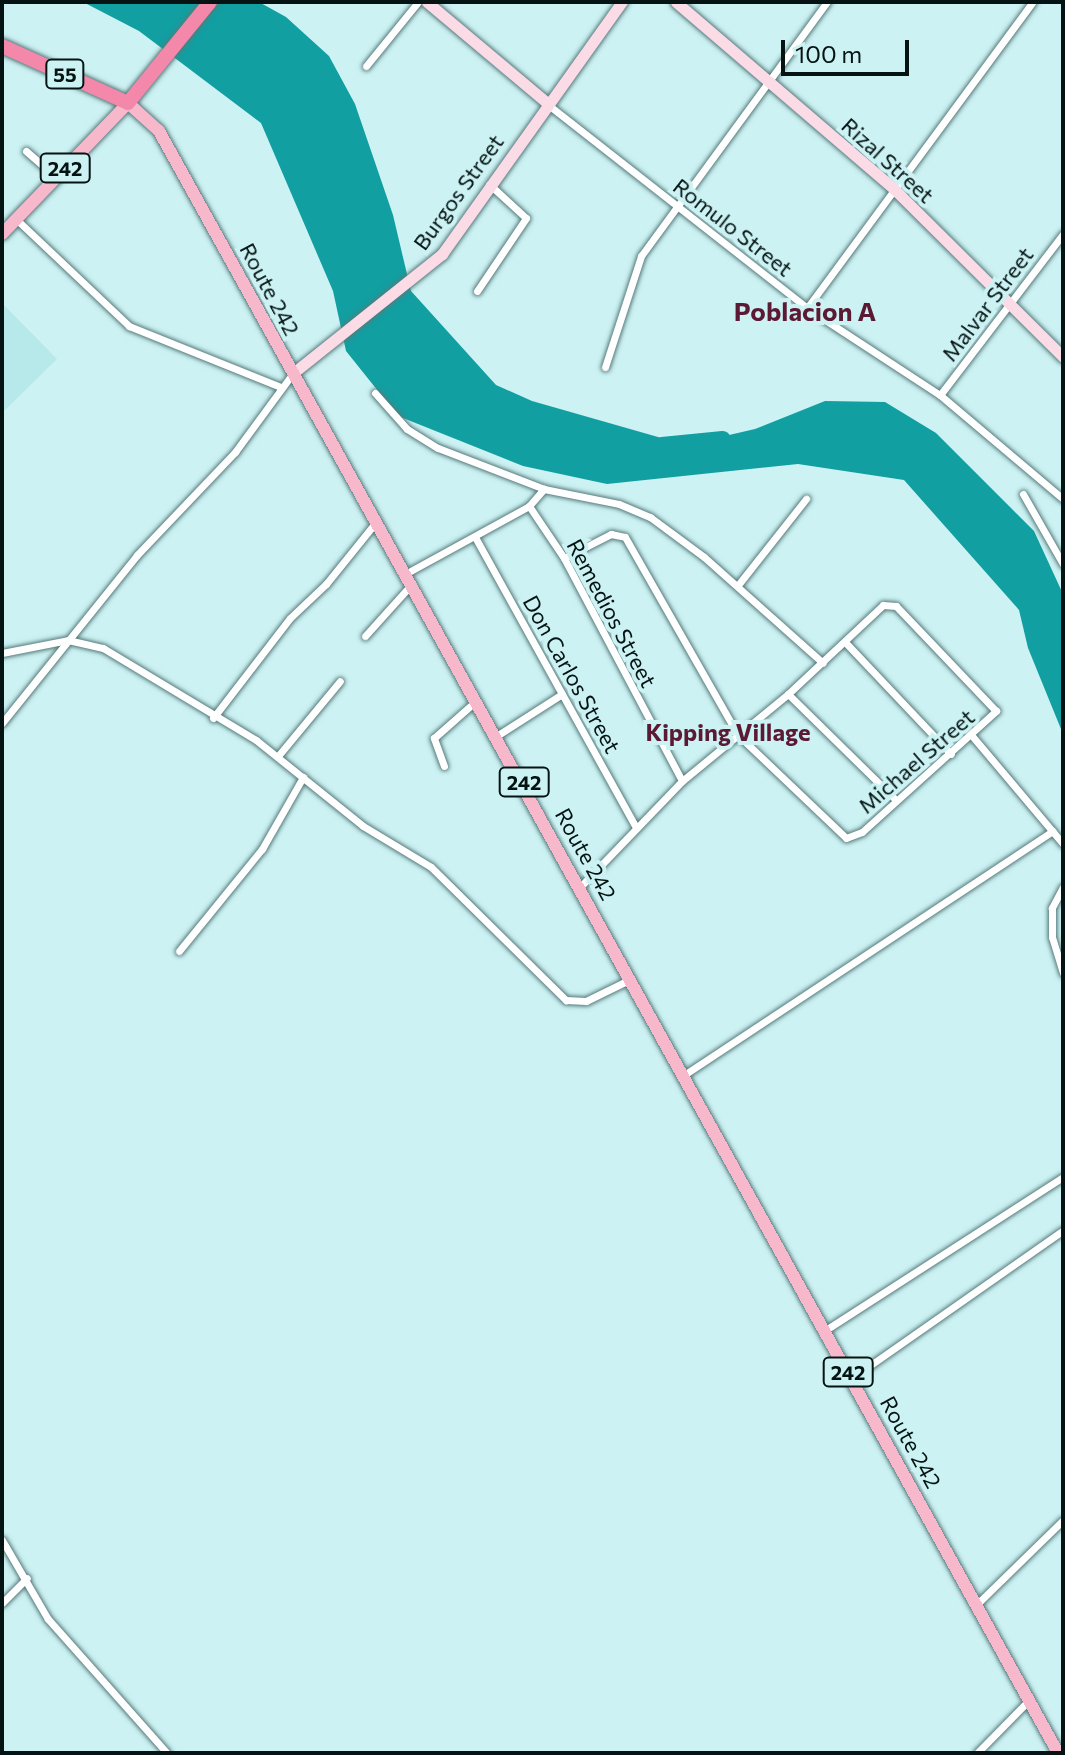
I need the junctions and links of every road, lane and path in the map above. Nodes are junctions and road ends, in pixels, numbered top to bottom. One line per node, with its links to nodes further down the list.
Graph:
1 (210, 2): 12 (highway)
2 (418, 2): 9 (street)
3 (427, 2): 11 (street, Romulo Street)
4 (622, 2): 11 (street, Burgos Street)
5 (676, 2): 10 (street, Rizal Street)
6 (827, 2): 10 (street)
7 (1033, 2): 16 (street)
8 (2, 46): 12 (highway, 55)
9 (366, 66)
10 (768, 81): 16 (street, Rizal Street); 17 (street)
11 (546, 102): 15 (street, Burgos Street); 17 (street, Romulo Street)
12 (128, 103): 14 (main road, 242); 26 (main road, Route 242 / 242)
13 (26, 151): 14 (street)
14 (56, 177): 18 (main road, 242)
15 (489, 184): 21 (street); 26 (street, Burgos Street)
16 (894, 189): 22 (street, Rizal Street); 23 (street)
17 (676, 208): 23 (street, Romulo Street); 25 (street)
18 (16, 219): 19 (main road, 242); 27 (street)
19 (2, 234)
20 (1063, 234): 22 (street, Malvar Street)
21 (477, 291)
22 (1009, 305): 24 (street, Rizal Street); 29 (street, Malvar Street)
23 (807, 308): 29 (street, Romulo Street)
24 (1063, 357)
25 (605, 367)
26 (293, 373): 27 (street); 35 (main road, Route 242 / 242)
27 (281, 387): 42 (street)
28 (375, 393): 30 (street)
29 (940, 395): 33 (street, Romulo Street)
30 (544, 489): 34 (street); 40 (street)
31 (1023, 494): 38 (street)
32 (806, 499): 40 (street)
33 (1063, 499)
34 (529, 506): 36 (street); 37 (street, Remedios Street)
35 (376, 522): 39 (main road, Route 242 / 242); 50 (street)
36 (475, 537): 39 (street); 47 (street, Don Carlos Street)
37 (564, 558): 53 (street); 59 (street, Remedios Street)
38 (1063, 564)
39 (408, 579): 41 (street); 49 (main road, Route 242 / 242)
40 (738, 585): 45 (street)
41 (365, 636)
42 (68, 640): 44 (street); 50 (street); 51 (street)
43 (845, 642): 45 (street); 54 (street, Michael Street); 55 (street)
44 (2, 653)
45 (823, 663): 48 (street)
46 (340, 681): 56 (street)
47 (562, 694): 52 (street); 61 (street, Don Carlos Street)
48 (788, 694): 53 (street); 60 (street)
49 (478, 700): 52 (main road, Route 242 / 242); 57 (street)
50 (213, 718): 56 (street)
51 (2, 723)
52 (498, 735): 64 (main road, Route 242 / 242)
53 (738, 735): 59 (street); 60 (street, Michael Street)
54 (973, 737): 55 (street, Michael Street); 62 (street)
55 (951, 754): 60 (street, Michael Street)
56 (278, 756): 58 (street)
57 (444, 766)
58 (303, 777): 68 (street); 70 (street)
59 (682, 781): 61 (street)
60 (896, 800)
61 (636, 828): 64 (street)
62 (1052, 831): 63 (street); 71 (street)
63 (1063, 844)
64 (581, 886): 70 (main road, Route 242 / 242)
65 (1063, 887): 67 (street)
66 (1063, 944): 67 (street)
67 (1055, 949): 69 (street)
68 (179, 951)
69 (1063, 973)
70 (631, 979): 71 (main road, Route 242 / 242)
71 (684, 1075): 74 (main road, Route 242 / 242)
72 (1063, 1177): 74 (street)
73 (1063, 1230): 75 (street)
74 (824, 1331): 75 (main road, Route 242 / 242)
75 (852, 1378): 80 (main road, Route 242 / 242)
76 (1063, 1520): 80 (street)
77 (2, 1540): 78 (street)
78 (27, 1578): 79 (street); 82 (street)
79 (2, 1603)
80 (977, 1604): 81 (main road, Route 242 / 242)
81 (1029, 1700): 83 (street); 84 (main road, Route 242 / 242)
82 (167, 1753)
83 (977, 1753)
84 (1058, 1753)

